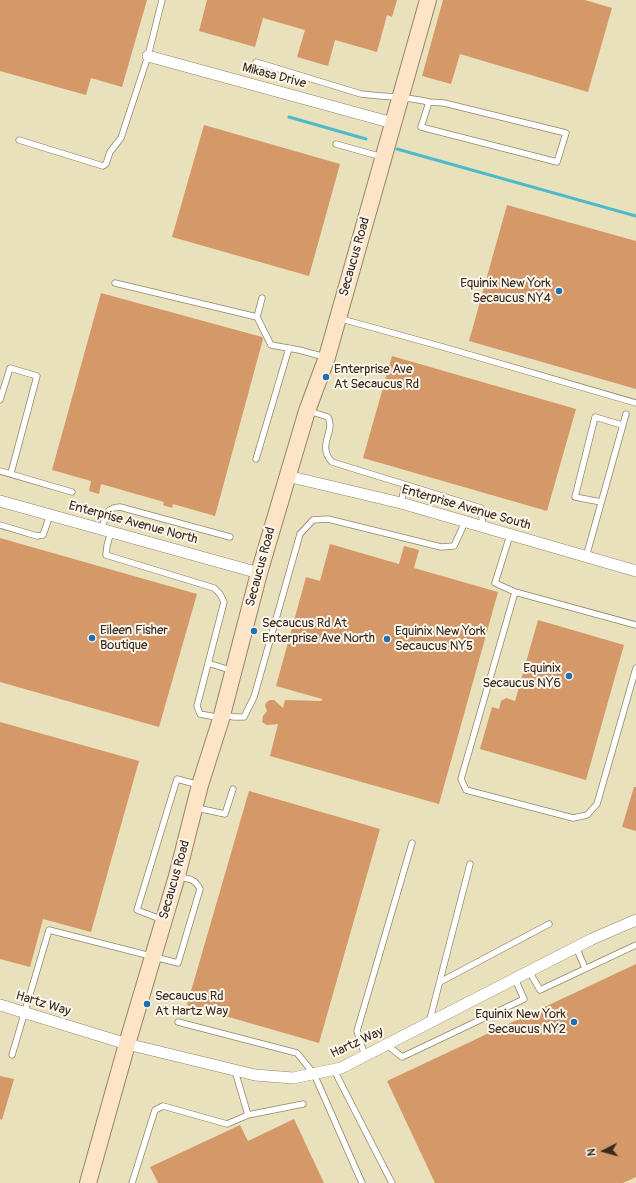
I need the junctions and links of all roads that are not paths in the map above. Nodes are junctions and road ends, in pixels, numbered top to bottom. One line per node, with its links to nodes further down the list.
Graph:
1 (162, 0): 3 (lane)
2 (428, 0): 5 (main road, Secaucus Road)
3 (148, 56): 7 (street, Mikasa Drive); 8 (lane)
4 (256, 62): 5 (lane)
5 (401, 96): 6 (lane); 7 (main road, Secaucus Road)
6 (429, 102): 6 (lane)
7 (393, 123): 10 (main road, Secaucus Road)
8 (19, 140)
9 (336, 144): 10 (lane)
10 (383, 157): 14 (main road, Secaucus Road)
11 (115, 282): 13 (lane)
12 (262, 298): 13 (lane)
13 (257, 317): 15 (lane)
14 (338, 318): 16 (main road, Secaucus Road); 18 (lane)
15 (289, 348): 16 (lane); 22 (lane)
16 (327, 357): 19 (main road, Secaucus Road)
17 (0, 400): 24 (lane)
18 (636, 403)
19 (307, 411): 25 (main road, Secaucus Road); 26 (lane)
20 (626, 414): 21 (lane)
21 (622, 426): 29 (lane); 29 (lane)
22 (256, 459)
23 (0, 471): 24 (lane)
24 (11, 473): 27 (lane)
25 (287, 476): 30 (street, Enterprise Avenue South); 40 (main road, Secaucus Road)
26 (405, 485): 30 (lane); 34 (lane)
27 (72, 492)
28 (0, 501): 31 (street, Enterprise Avenue North)
29 (601, 502): 38 (lane)
30 (401, 503): 32 (street, Enterprise Avenue South)
31 (50, 515): 33 (lane); 35 (street, Enterprise Avenue North)
32 (465, 522): 34 (street, Enterprise Avenue South); 46 (lane)
33 (0, 525)
34 (483, 527): 36 (street, Enterprise Avenue South)
35 (106, 530): 37 (lane); 40 (street, Enterprise Avenue North); 43 (lane)
36 (510, 535): 38 (street, Enterprise Avenue South); 41 (lane)
37 (230, 537)
38 (586, 557): 39 (street, Enterprise Avenue South)
39 (636, 571)
40 (259, 572): 45 (main road, Secaucus Road)
41 (515, 592): 42 (lane); 44 (lane)
42 (636, 625)
43 (208, 663): 45 (lane); 46 (lane)
44 (636, 668)
45 (233, 671): 46 (main road, Secaucus Road)
46 (221, 716): 47 (main road, Secaucus Road)
47 (200, 785): 49 (main road, Secaucus Road); 53 (lane)
48 (233, 789): 49 (lane)
49 (194, 807): 52 (main road, Secaucus Road)
50 (412, 843): 70 (lane)
51 (470, 864): 62 (lane)
52 (177, 876): 53 (main road, Secaucus Road); 58 (lane)
53 (164, 920): 58 (main road, Secaucus Road)
54 (636, 920): 57 (street, Hartz Way)
55 (549, 924): 62 (lane)
56 (636, 945): 59 (lane)
57 (576, 947): 59 (lane); 60 (street, Hartz Way)
58 (152, 957): 64 (lane); 67 (main road, Secaucus Road)
59 (585, 968): 60 (lane)
60 (529, 971): 61 (street, Hartz Way)
61 (515, 979): 66 (street, Hartz Way); 68 (lane)
62 (440, 982): 66 (lane)
63 (0, 1005): 64 (street, Hartz Way)
64 (24, 1012): 67 (street, Hartz Way); 69 (lane)
65 (178, 1022): 73 (lane)
66 (429, 1023): 68 (street, Hartz Way)
67 (127, 1044): 71 (street, Hartz Way); 76 (main road, Secaucus Road)
68 (387, 1045): 70 (street, Hartz Way)
69 (12, 1055)
70 (365, 1056): 72 (street, Hartz Way)
71 (235, 1070): 73 (street, Hartz Way); 75 (lane)
72 (334, 1070): 73 (street, Hartz Way); 79 (lane)
73 (314, 1074): 78 (lane)
74 (303, 1104): 75 (lane)
75 (248, 1115): 77 (lane)
76 (88, 1183)
77 (132, 1183)
78 (362, 1183)
79 (392, 1183)

